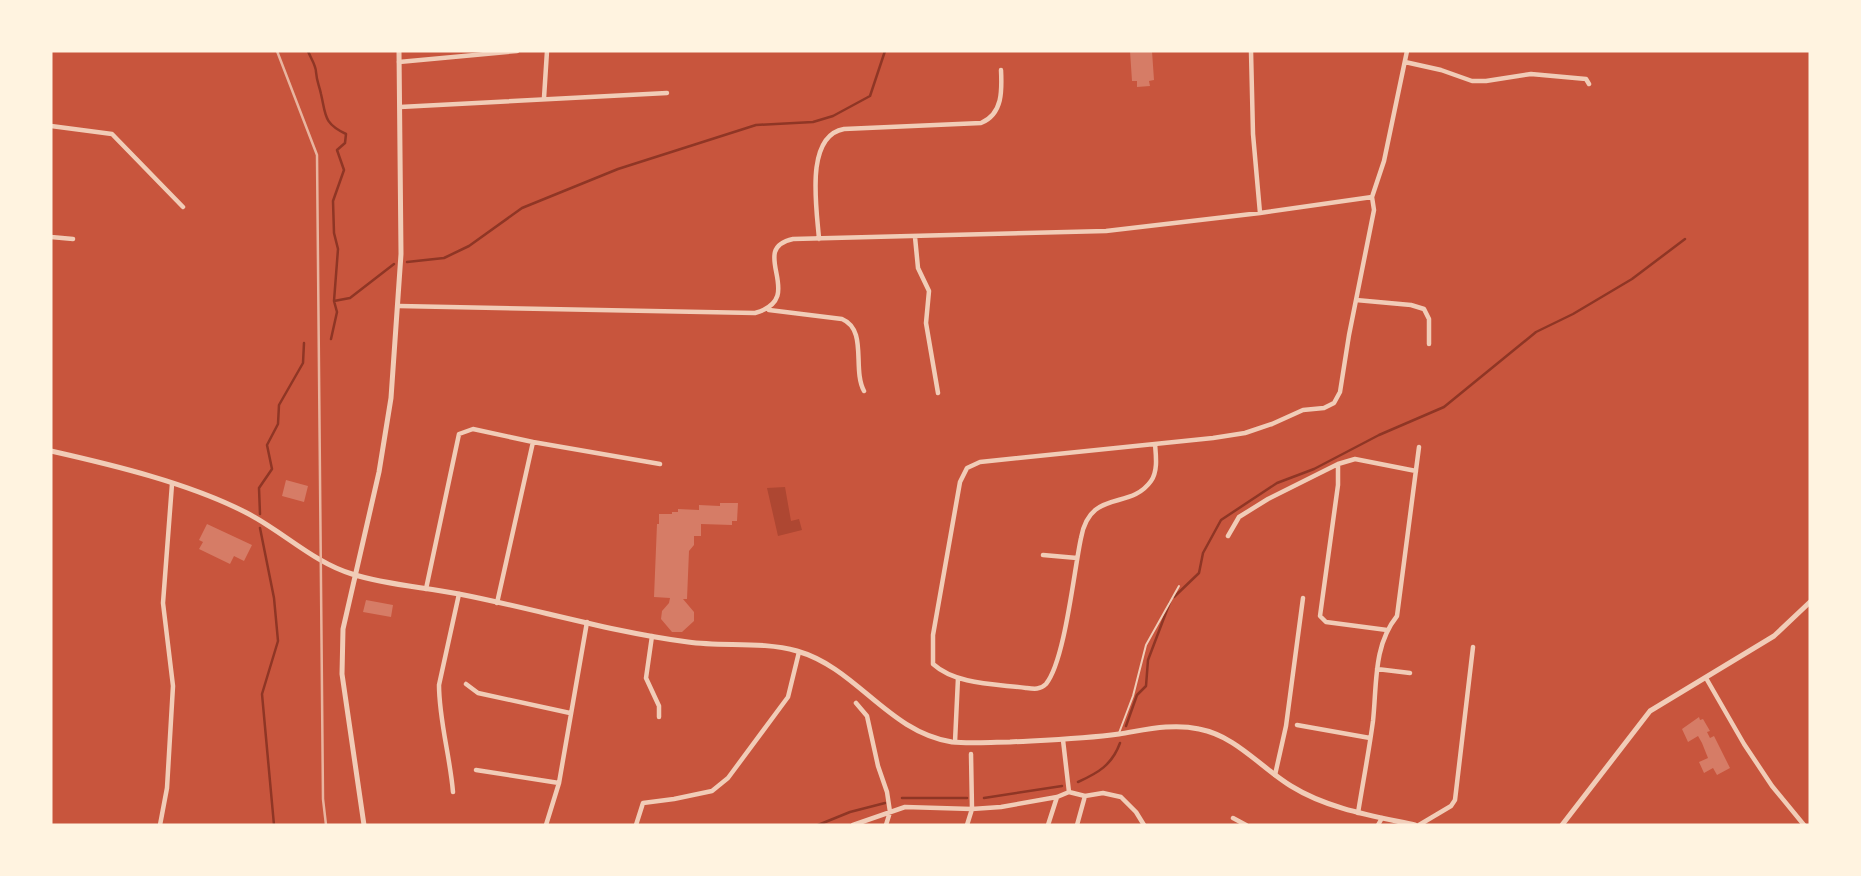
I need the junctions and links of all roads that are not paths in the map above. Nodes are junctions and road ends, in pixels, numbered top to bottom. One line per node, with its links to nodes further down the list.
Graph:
1 (398, 51): 6 (street)
2 (517, 51): 6 (street)
3 (547, 51): 11 (street)
4 (1251, 51): 16 (street)
5 (1407, 51): 7 (street)
6 (399, 62): 12 (street)
7 (1405, 62): 9 (street); 14 (street)
8 (1001, 70): 20 (street)
9 (1589, 84)
10 (667, 93): 11 (street)
11 (544, 98): 12 (street)
12 (400, 107): 22 (street)
13 (51, 126): 15 (street)
14 (1372, 197): 16 (street); 21 (street)
15 (183, 207)
16 (1261, 213): 18 (street)
17 (51, 237): 19 (street)
18 (915, 237): 20 (street); 26 (street)
19 (73, 239)
20 (819, 239): 23 (street)
21 (1356, 300): 24 (street); 28 (street)
22 (399, 306): 23 (street); 38 (street)
23 (769, 310): 25 (street)
24 (1429, 344)
25 (864, 391)
26 (938, 393)
27 (533, 442): 31 (street); 40 (street); 44 (street)
28 (1156, 444): 37 (street); 52 (street)
29 (1419, 447): 33 (street)
30 (51, 450): 34 (street)
31 (660, 464)
32 (1338, 464): 33 (street); 35 (street); 46 (street)
33 (1416, 471): 46 (street)
34 (172, 484): 38 (street); 76 (street)
35 (1228, 536)
36 (1042, 555): 37 (street)
37 (1077, 558): 52 (street)
38 (354, 575): 40 (street); 77 (street)
39 (1179, 586): 59 (lane)
40 (426, 589): 41 (street)
41 (459, 594): 44 (street); 67 (street)
42 (1303, 598): 65 (street)
43 (1810, 602): 53 (street)
44 (497, 603): 45 (street)
45 (587, 622): 47 (street); 56 (street)
46 (1387, 630): 50 (street)
47 (652, 636): 49 (street); 57 (street)
48 (1473, 647): 88 (street)
49 (799, 652): 62 (street); 79 (street)
50 (1377, 668): 51 (street); 60 (street)
51 (1410, 673)
52 (958, 678): 62 (street)
53 (1706, 678): 89 (street); 90 (street)
54 (466, 684): 56 (street)
55 (856, 703): 72 (street)
56 (570, 713): 66 (street)
57 (659, 717)
58 (1297, 725): 60 (street)
59 (1119, 734): 61 (street); 65 (street)
60 (1370, 738): 73 (street)
61 (1063, 740): 62 (street); 68 (street)
62 (955, 742)
63 (971, 754): 71 (street)
64 (476, 770): 66 (street)
65 (1275, 775): 73 (street)
66 (558, 783): 78 (street)
67 (453, 792)
68 (1069, 792): 69 (street); 70 (street)
69 (1085, 796): 84 (street); 85 (street)
70 (1057, 797): 71 (street); 83 (street)
71 (972, 809): 72 (street); 82 (street)
72 (890, 812): 80 (street); 81 (street)
73 (1358, 813): 75 (street)
74 (1233, 818): 86 (street)
75 (1382, 818): 87 (street); 88 (street)
76 (160, 825)
77 (364, 825)
78 (546, 825)
79 (636, 825)
80 (853, 825)
81 (886, 825)
82 (967, 825)
83 (1048, 825)
84 (1077, 825)
85 (1144, 825)
86 (1246, 825)
87 (1378, 825)
88 (1417, 825)
89 (1562, 825)
90 (1804, 825)

